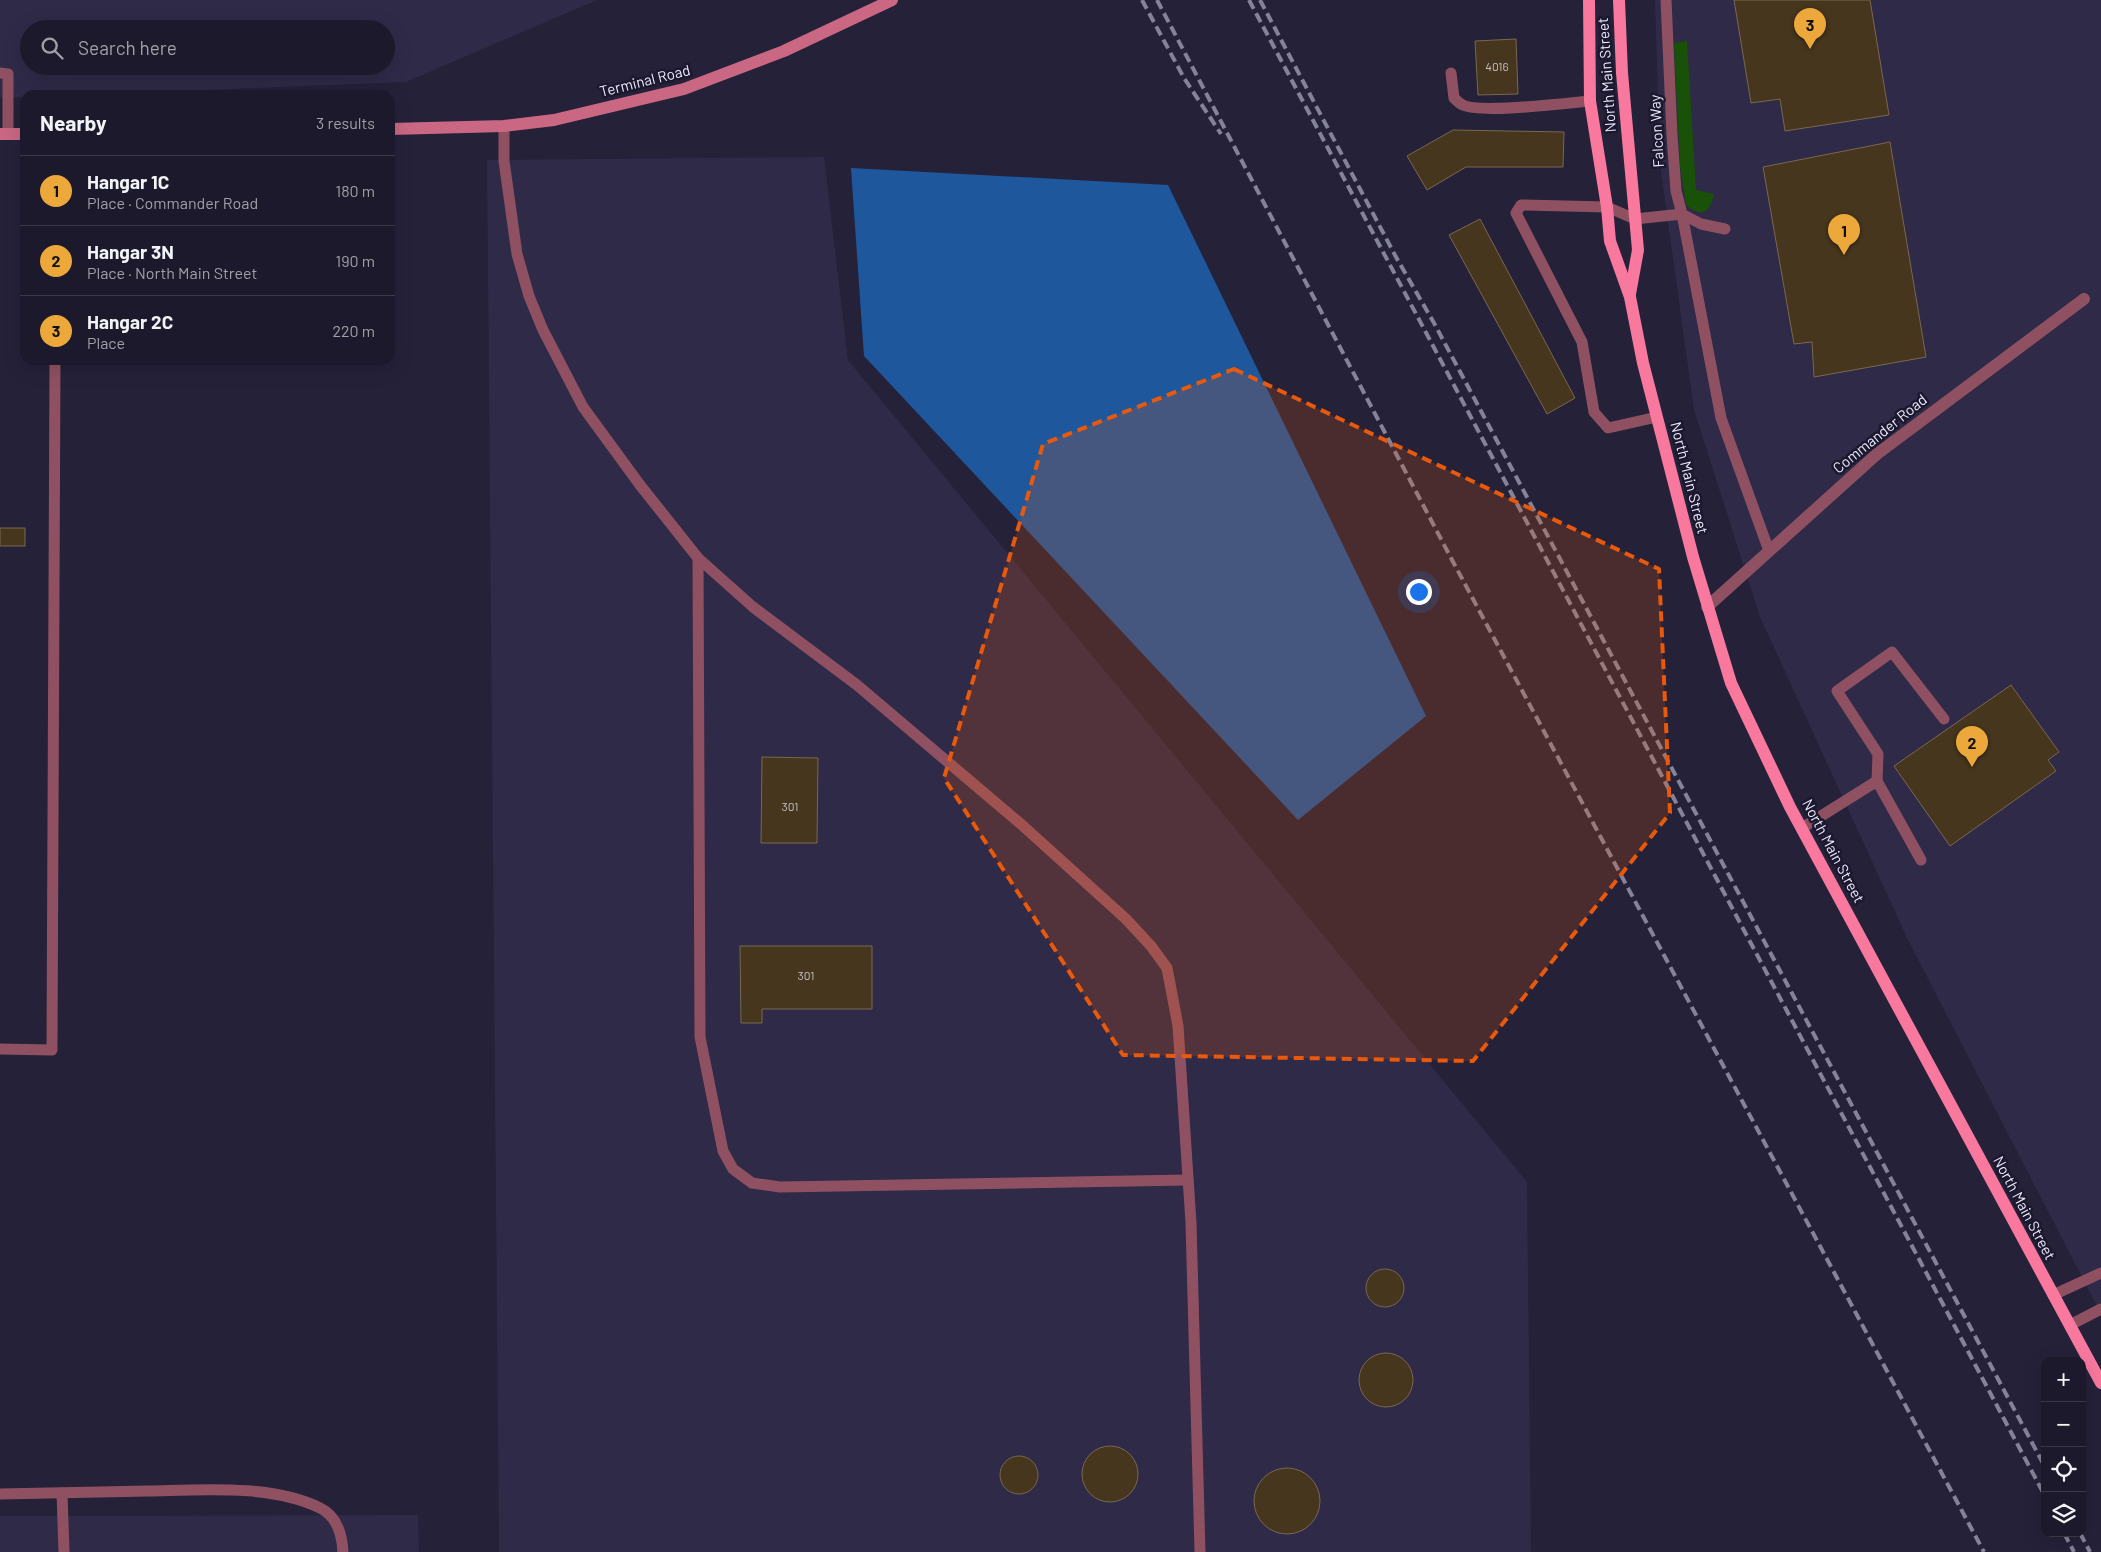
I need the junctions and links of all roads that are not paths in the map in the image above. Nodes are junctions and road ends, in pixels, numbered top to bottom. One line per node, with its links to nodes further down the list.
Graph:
1 (892, 0): 9 (main road, Terminal Road)
2 (1582, 0): 8 (main road)
3 (1588, 0): 8 (main road, North Main Street)
4 (1619, 0): 15 (main road, North Main Street)
5 (1666, 0): 14 (lane, Falcon Way)
6 (0, 73): 11 (lane)
7 (1451, 73): 8 (lane)
8 (1590, 101): 13 (main road, North Main Street)
9 (504, 126): 10 (main road, Terminal Road); 22 (lane)
10 (395, 129)
11 (4, 134): 12 (main road)
12 (20, 134)
13 (1607, 207): 15 (lane); 17 (main road, North Main Street); 20 (lane)
14 (1682, 214): 15 (lane); 16 (lane); 21 (lane, Falcon Way)
15 (1635, 219): 17 (main road, North Main Street)
16 (1725, 229)
17 (1630, 297): 20 (main road, North Main Street)
18 (2084, 299): 21 (street, Commander Road)
19 (55, 365): 28 (lane)
20 (1657, 417): 23 (main road, North Main Street)
21 (1769, 551): 23 (street, Commander Road)
22 (698, 558): 29 (lane); 29 (lane)
23 (1707, 607): 26 (main road, North Main Street)
24 (1944, 719): 25 (lane)
25 (1877, 781): 26 (lane); 27 (lane)
26 (1802, 828): 31 (main road, North Main Street)
27 (1922, 860)
28 (0, 1049)
29 (1188, 1180): 39 (lane)
30 (2101, 1273): 31 (lane)
31 (2053, 1295): 33 (main road, North Main Street)
32 (2101, 1309): 33 (lane)
33 (2070, 1325): 34 (main road, North Main Street)
34 (2101, 1383)
35 (62, 1493): 36 (lane); 37 (lane); 38 (lane)
36 (0, 1494)
37 (64, 1552)
38 (343, 1552)
39 (1200, 1552)

